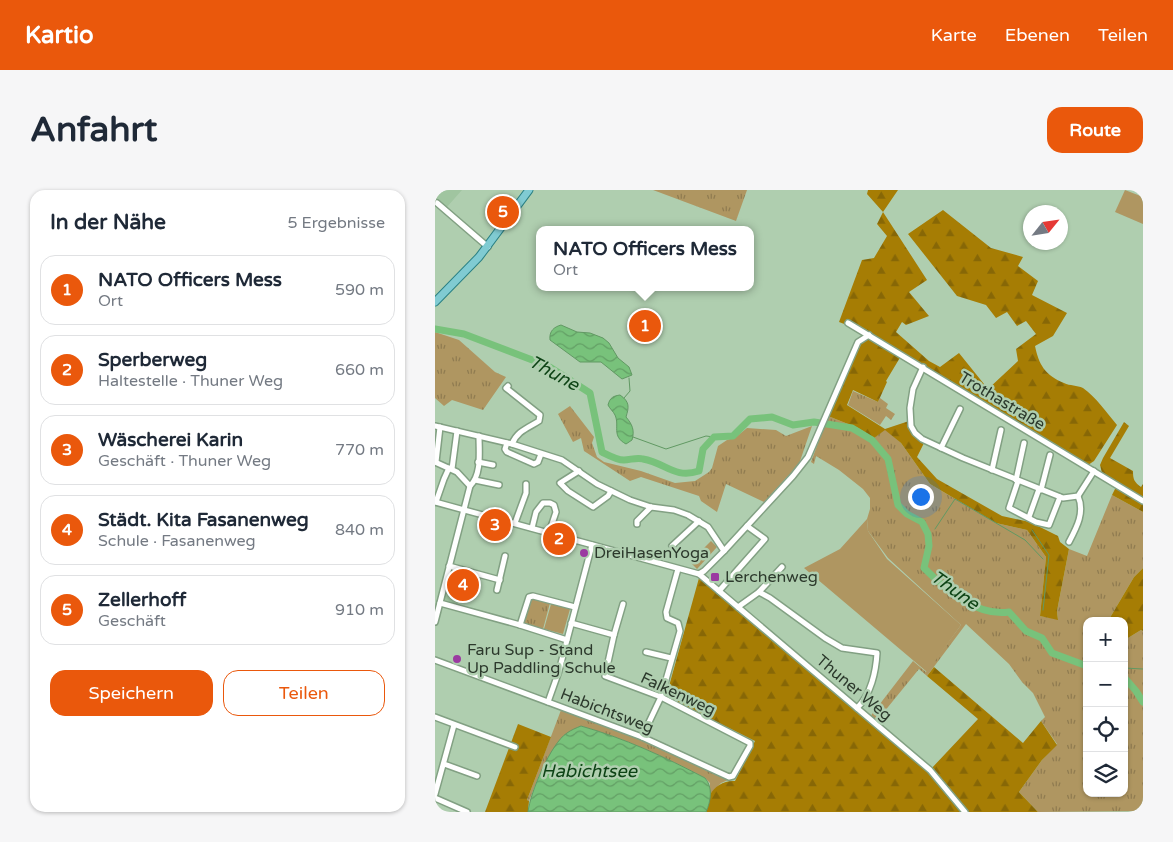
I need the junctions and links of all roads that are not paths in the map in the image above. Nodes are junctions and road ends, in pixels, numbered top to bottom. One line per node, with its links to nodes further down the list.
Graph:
1 (529, 190): 3 (main road)
2 (437, 203): 3 (street)
3 (488, 247): 4 (main road)
4 (435, 302)
5 (848, 323): 6 (street, Trothastraße)
6 (869, 335): 7 (street, Trothastraße); 43 (street)
7 (923, 367): 16 (street); 25 (street, Trothastraße)
8 (506, 388): 15 (street)
9 (960, 409): 16 (street)
10 (437, 427): 12 (street); 19 (street)
11 (1001, 430): 23 (street)
12 (457, 431): 13 (street); 22 (street)
13 (479, 436): 15 (street); 20 (street)
14 (1024, 443): 27 (street)
15 (509, 444): 17 (street); 17 (street)
16 (941, 448): 23 (street)
17 (541, 454): 24 (street)
18 (1050, 455): 31 (street)
19 (435, 462): 22 (street)
20 (479, 462): 21 (street); 26 (street)
21 (493, 465)
22 (451, 469): 29 (street); 36 (street)
23 (992, 470): 27 (street)
24 (579, 471): 32 (street); 32 (street)
25 (1094, 471): 33 (street); 35 (street, Trothastraße)
26 (475, 480): 29 (street); 30 (street)
27 (1017, 480): 31 (street); 39 (street)
28 (526, 484): 41 (street)
29 (470, 486): 38 (street)
30 (499, 486)
31 (1040, 489): 34 (street); 39 (street)
32 (611, 491): 37 (street)
33 (1078, 496): 34 (street); 46 (street)
34 (1059, 497): 39 (street)
35 (1143, 500)
36 (436, 502): 38 (street)
37 (651, 507): 40 (street); 42 (street)
38 (464, 510): 41 (street); 51 (street)
39 (1029, 517)
40 (699, 522): 48 (street); 49 (street)
41 (515, 524): 44 (street)
42 (637, 524)
43 (747, 526): 49 (street); 57 (street)
44 (532, 528): 45 (street); 45 (street)
45 (549, 533): 47 (street)
46 (1069, 542)
47 (592, 545): 53 (street); 61 (street)
48 (672, 546)
49 (724, 551): 54 (street)
50 (505, 556): 55 (street)
51 (449, 566): 55 (street); 59 (street)
52 (782, 567): 58 (street)
53 (678, 569): 54 (street); 69 (street)
54 (699, 574): 57 (street, Thuner Weg)
55 (500, 580): 56 (street)
56 (497, 590)
57 (719, 591): 62 (street, Thuner Weg)
58 (759, 592): 62 (street); 73 (street)
59 (440, 603): 63 (street); 65 (street)
60 (623, 604): 66 (street, Falkenweg)
61 (575, 607): 64 (street); 65 (street)
62 (738, 607): 73 (street, Thuner Weg)
63 (435, 622)
64 (571, 622): 66 (street); 67 (street)
65 (520, 625): 67 (street)
66 (614, 635): 71 (street, Falkenweg)
67 (567, 640): 72 (street)
68 (647, 652): 69 (street)
69 (671, 658): 71 (street)
70 (435, 660): 72 (street, Habichtsweg)
71 (661, 697): 76 (street); 77 (street, Falkenweg)
72 (548, 702): 76 (street, Habichtsweg)
73 (857, 708): 83 (street, Thuner Weg)
74 (435, 717): 75 (street)
75 (454, 725): 78 (street); 79 (street)
76 (642, 737): 77 (street, Habichtsweg)
77 (750, 743)
78 (515, 747)
79 (444, 764): 80 (street); 81 (street)
80 (477, 776)
81 (435, 796): 82 (street)
82 (467, 812)
83 (965, 812)

